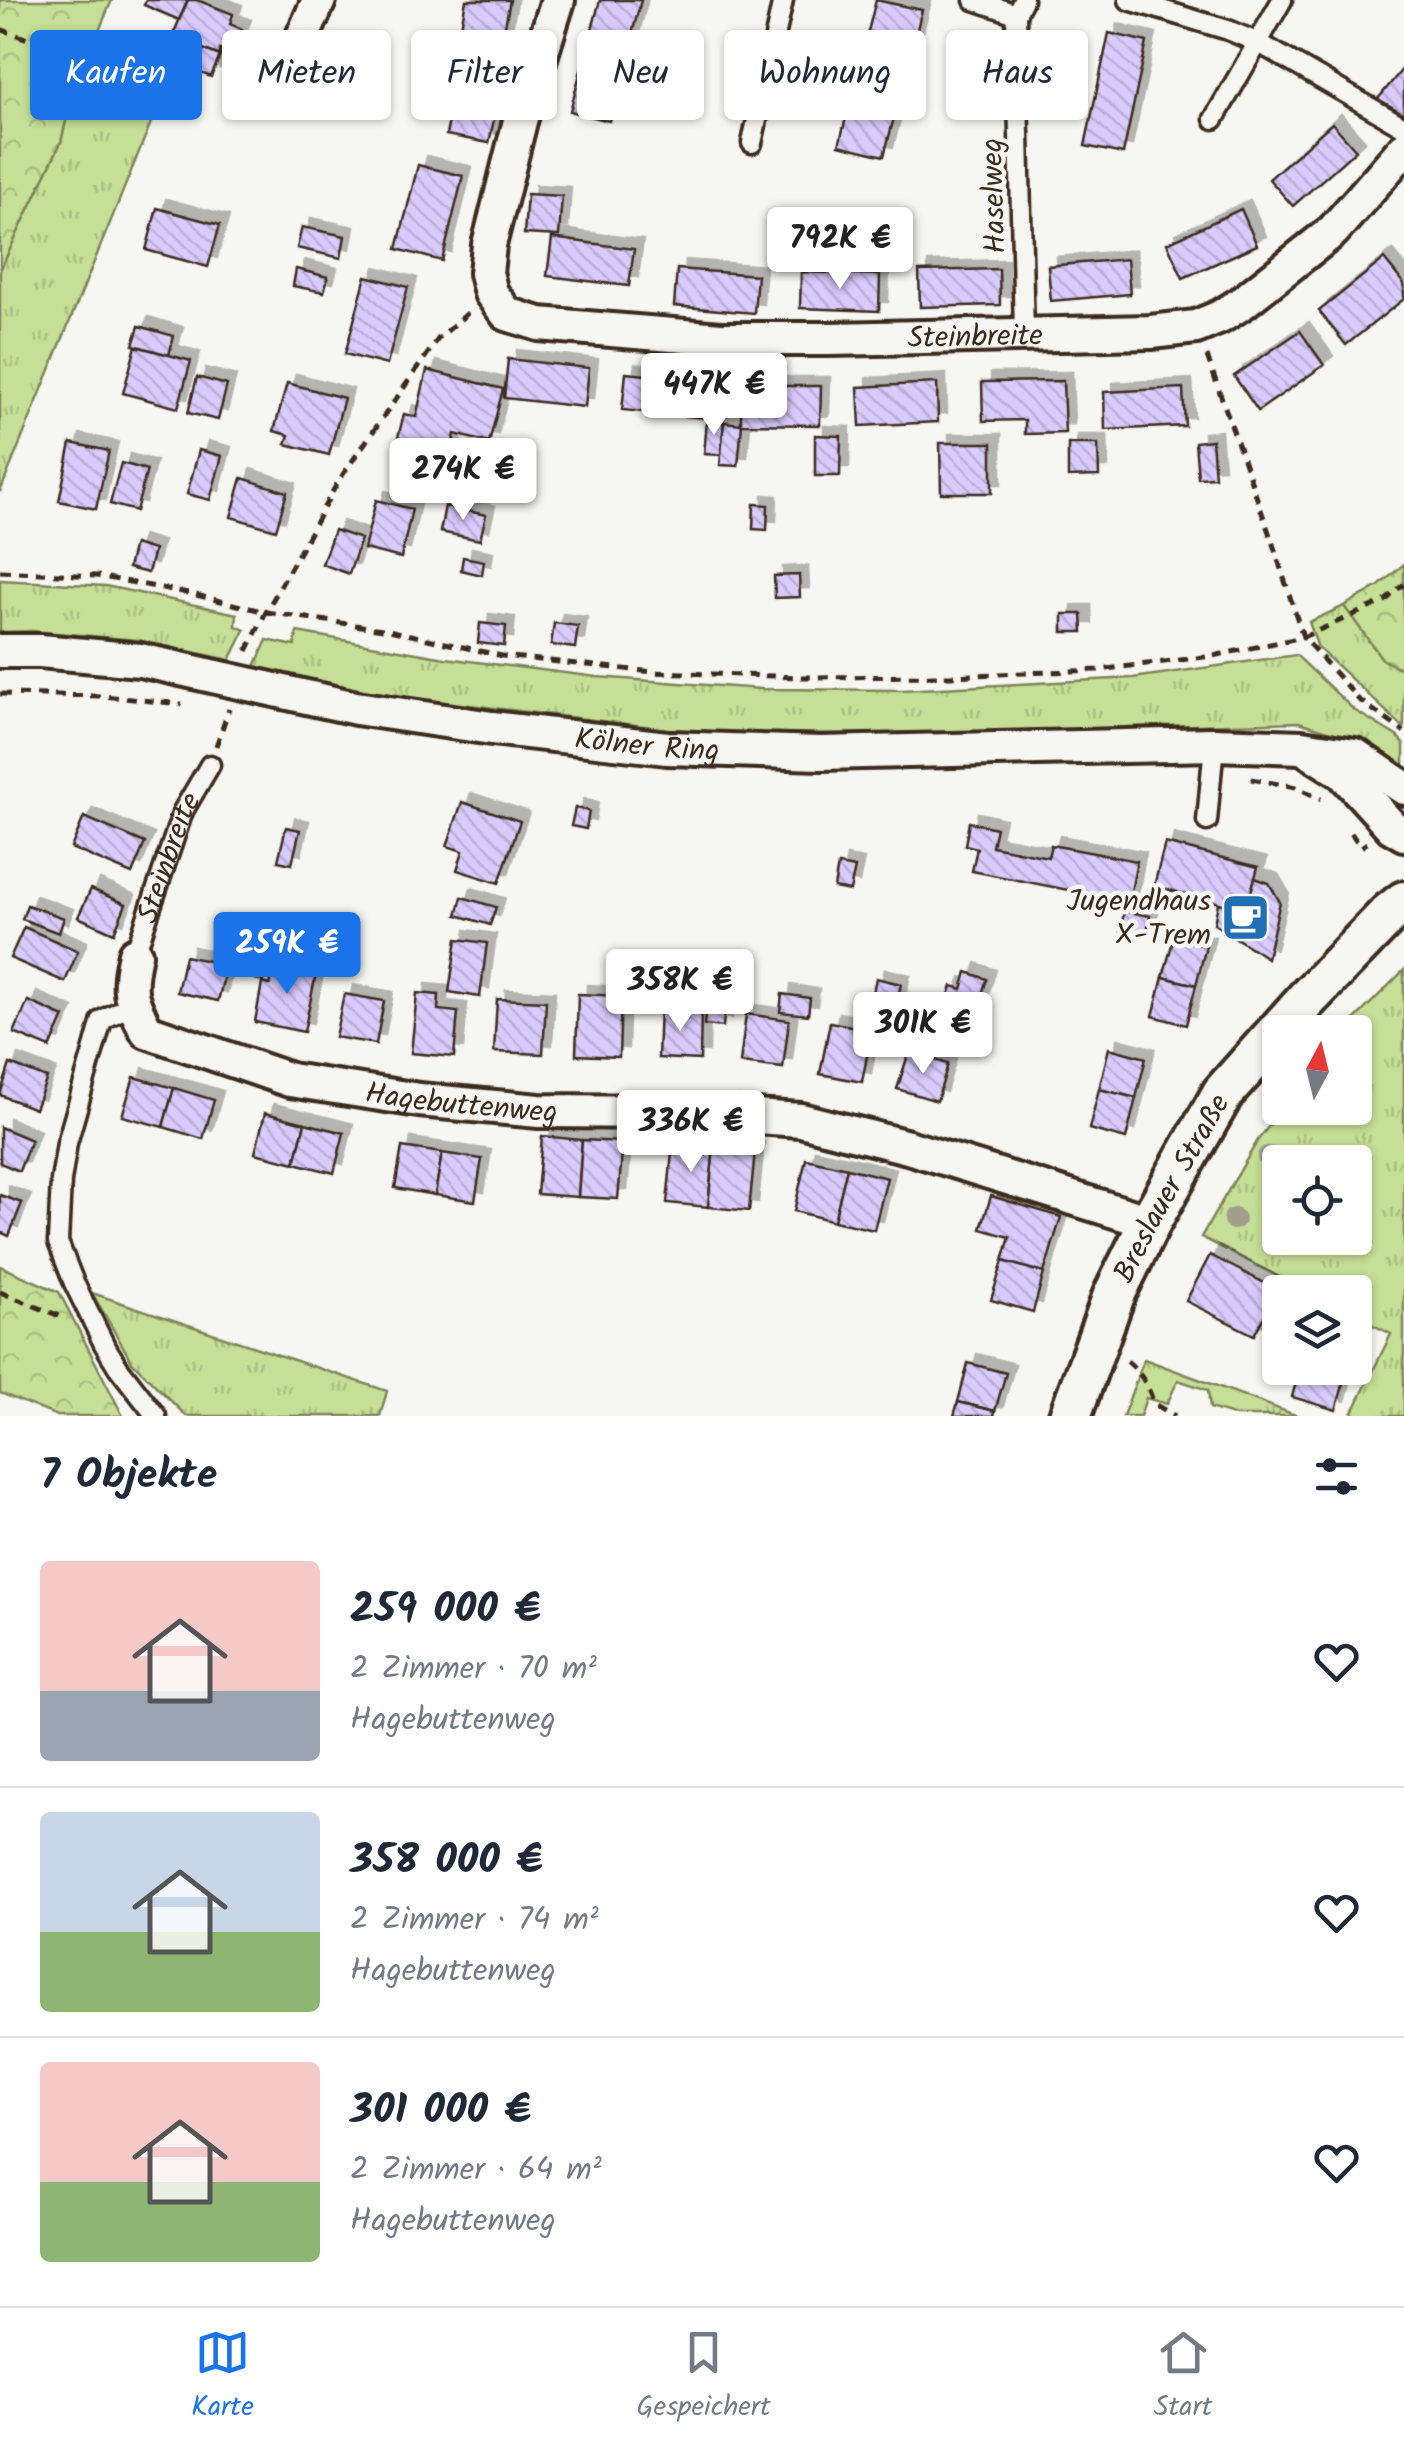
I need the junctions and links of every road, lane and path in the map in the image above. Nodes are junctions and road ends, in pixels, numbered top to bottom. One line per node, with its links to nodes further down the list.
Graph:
1 (318, 0): 9 (street)
2 (558, 0): 16 (street)
3 (783, 0): 14 (lane)
4 (974, 0): 7 (lane)
5 (1130, 0): 11 (lane)
6 (1282, 0): 11 (lane)
7 (1020, 7): 18 (lane, Haselweg)
8 (0, 30): 10 (path)
9 (305, 30)
10 (30, 40)
11 (1259, 42): 12 (lane); 13 (lane)
12 (1214, 119)
13 (1404, 127)
14 (752, 143)
15 (1404, 149): 17 (street, Steinbreite)
16 (491, 293): 18 (street, Steinbreite); 21 (path)
17 (1196, 327): 18 (street, Steinbreite); 22 (path)
18 (1024, 333)
19 (0, 571): 21 (path)
20 (1404, 584): 22 (path)
21 (266, 612): 22 (path); 24 (path)
22 (1303, 637): 25 (path)
23 (0, 651): 24 (street, Kölner Ring)
24 (238, 682): 26 (street, Kölner Ring); 28 (path)
25 (1404, 732)
26 (1214, 744): 27 (street, Kölner Ring); 29 (lane)
27 (1302, 747): 30 (street, Kölner Ring); 34 (street)
28 (210, 765): 37 (lane, Steinbreite)
29 (1210, 778): 31 (path); 32 (lane)
30 (1404, 788)
31 (1332, 805)
32 (1207, 822)
33 (1351, 833): 35 (path)
34 (1404, 834)
35 (1361, 847)
36 (1404, 902): 39 (street, Breslauer Straße)
37 (134, 954): 38 (street)
38 (132, 1004): 39 (street, Hagebuttenweg); 41 (lane)
39 (1150, 1222): 44 (street, Breslauer Straße)
40 (0, 1292): 41 (path)
41 (97, 1331): 43 (lane)
42 (1124, 1359): 45 (path)
43 (156, 1416)
44 (1070, 1416)
45 (1175, 1416)

